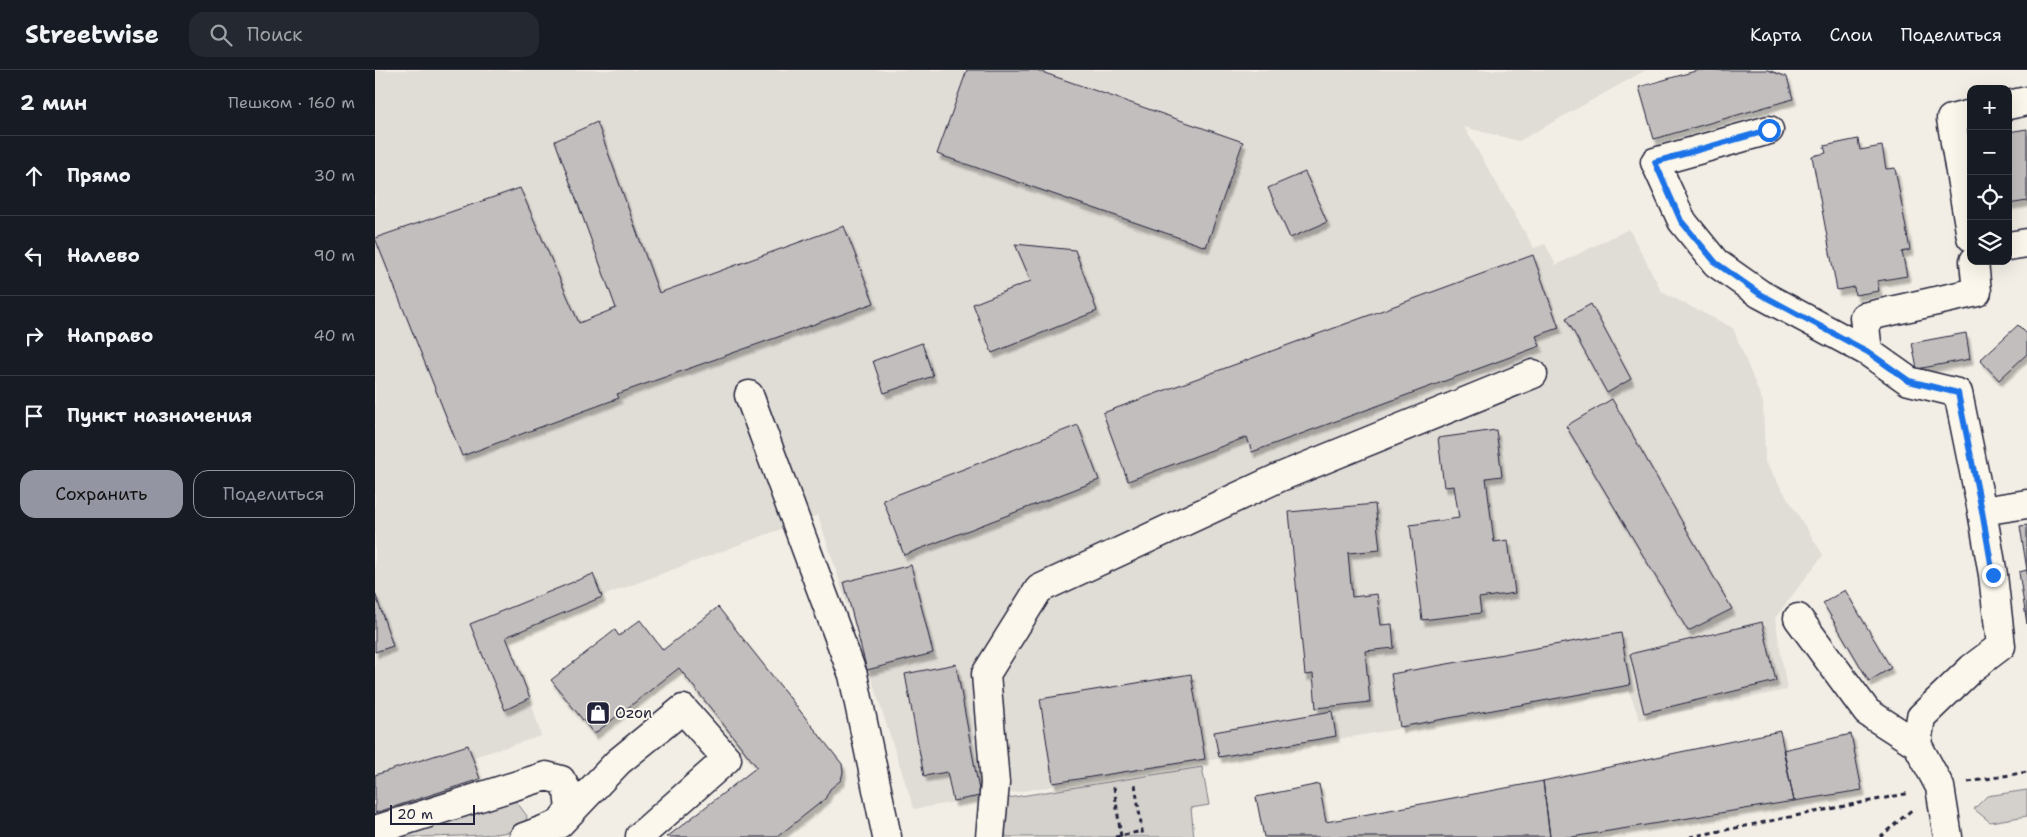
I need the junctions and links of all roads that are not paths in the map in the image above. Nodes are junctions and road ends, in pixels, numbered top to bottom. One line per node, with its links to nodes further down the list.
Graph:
1 (2027, 101): 2 (lane)
2 (2012, 104)
3 (1967, 115): 5 (lane)
4 (1769, 130): 9 (lane)
5 (1968, 220)
6 (2027, 243): 7 (lane)
7 (2012, 245)
8 (1974, 265): 9 (lane)
9 (1868, 352): 13 (lane)
10 (1533, 374): 21 (lane)
11 (749, 395): 20 (lane)
12 (2027, 504): 13 (lane)
13 (1982, 511): 15 (lane)
14 (1798, 618): 15 (lane)
15 (1917, 744): 22 (lane)
16 (559, 824): 17 (lane); 18 (lane); 19 (lane)
17 (375, 830)
18 (524, 837)
19 (641, 837)
20 (887, 837)
21 (990, 837)
22 (1948, 837)

